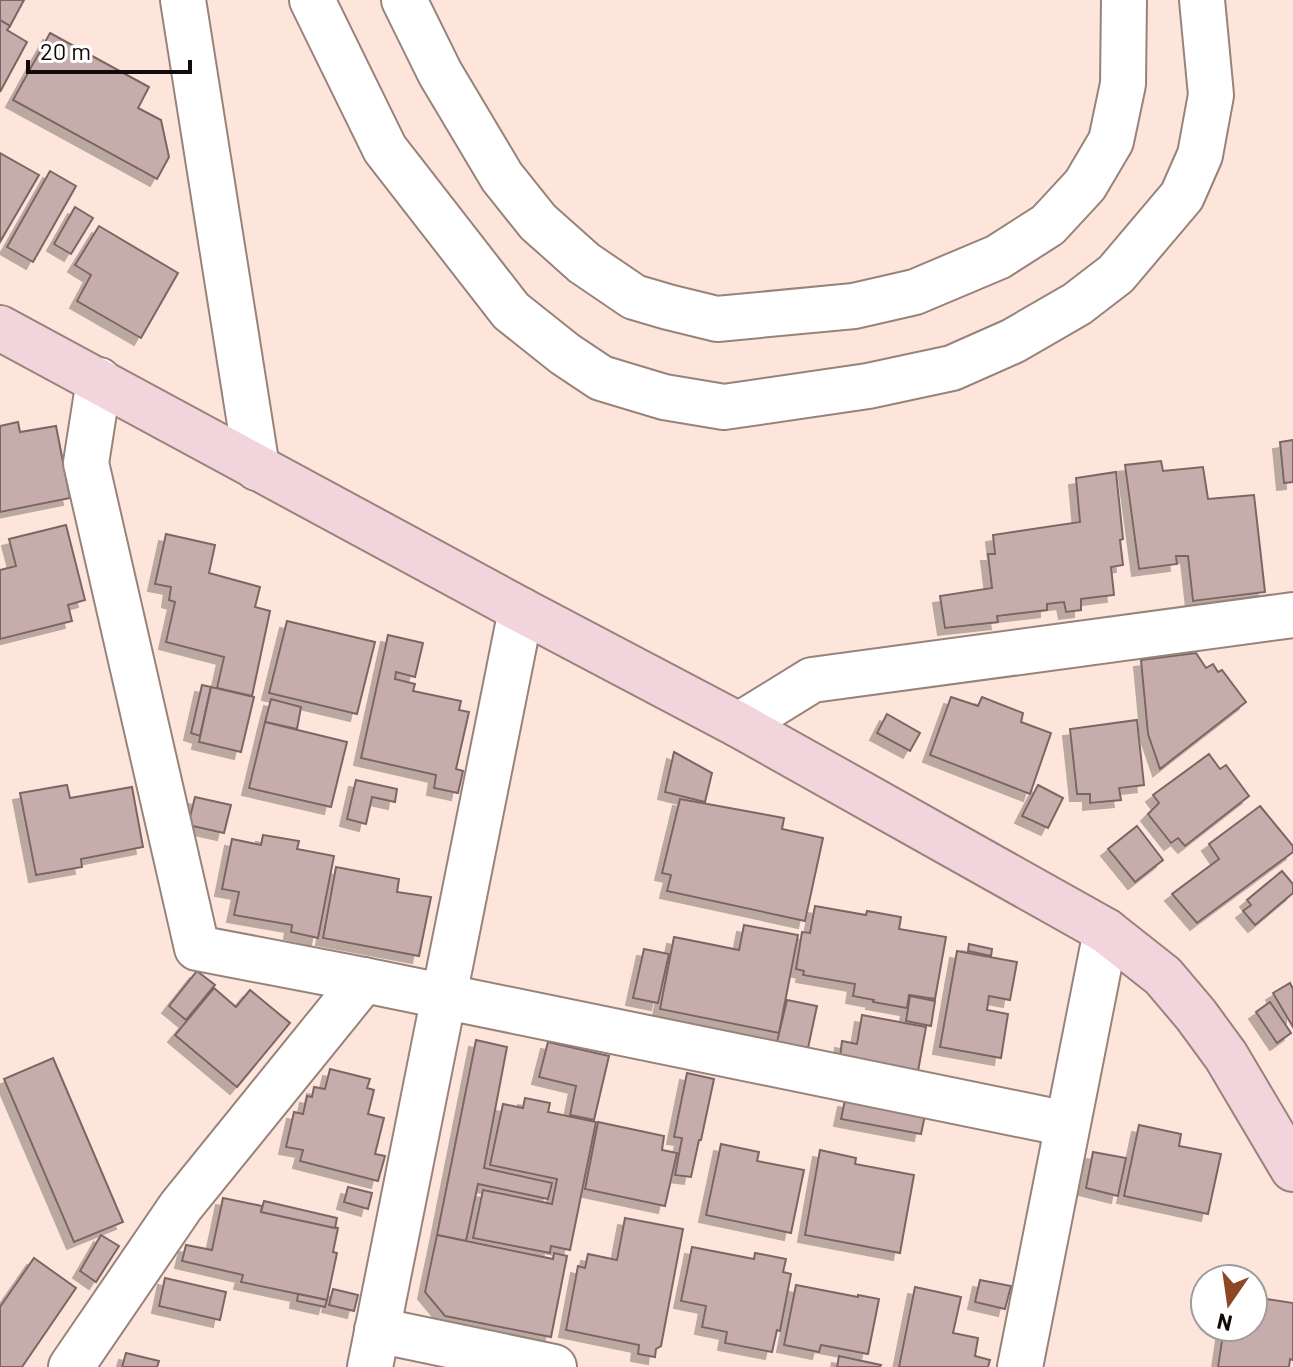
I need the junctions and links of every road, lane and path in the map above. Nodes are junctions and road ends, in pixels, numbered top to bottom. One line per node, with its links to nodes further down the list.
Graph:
1 (183, 0): 8 (street)
2 (312, 0): 5 (street)
3 (404, 0): 4 (street)
4 (1124, 0)
5 (1202, 0)
6 (0, 328): 7 (street)
7 (99, 380): 8 (street); 13 (street)
8 (257, 468): 9 (street)
9 (521, 610): 11 (street); 14 (street)
10 (1293, 615): 11 (street)
11 (739, 725): 12 (street)
12 (1106, 931): 15 (street); 16 (street)
13 (364, 980): 14 (street); 18 (street)
14 (442, 998): 15 (street); 17 (street)
15 (1067, 1124): 20 (street)
16 (1293, 1169)
17 (374, 1349): 19 (street)
18 (71, 1367)
19 (554, 1367)
20 (1020, 1367)

